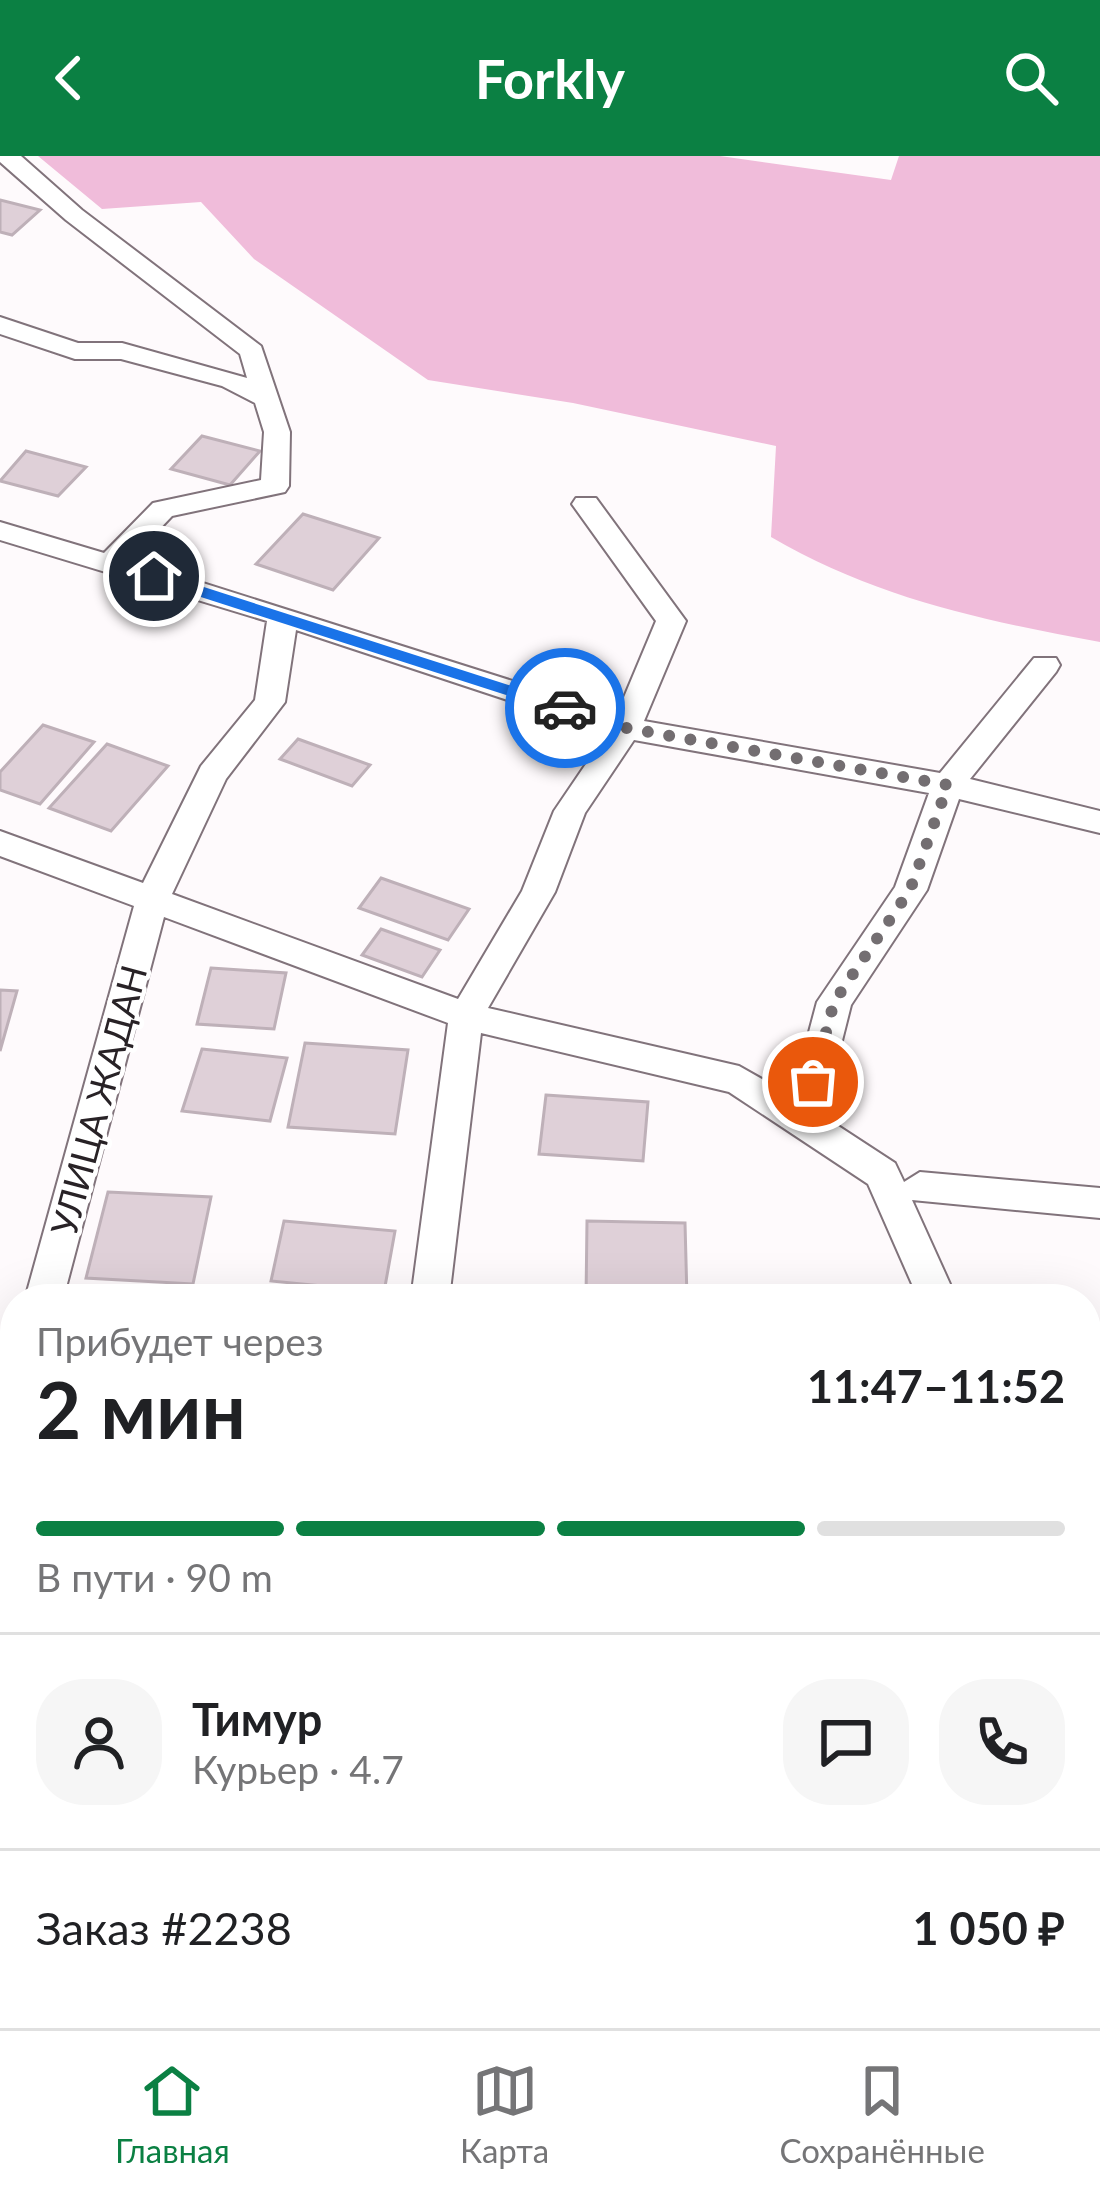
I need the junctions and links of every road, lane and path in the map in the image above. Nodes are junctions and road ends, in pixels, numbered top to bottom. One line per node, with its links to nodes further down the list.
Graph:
1 (7, 156): 3 (street)
2 (0, 325): 3 (street)
3 (267, 399): 6 (street)
4 (586, 504): 9 (street)
5 (0, 531): 6 (street)
6 (111, 563): 7 (street)
7 (283, 616): 9 (street); 13 (street, УЛИЦА ЖАДАН)
8 (1045, 665): 10 (street)
9 (626, 728): 10 (street); 14 (street)
10 (948, 785): 11 (street); 15 (street)
11 (1100, 822)
12 (0, 843): 13 (street)
13 (152, 901): 14 (street); 18 (street, УЛИЦА ЖАДАН)
14 (466, 1016): 15 (street); 19 (street)
15 (803, 1122): 20 (street)
16 (920, 1187): 17 (street)
17 (1100, 1203)
18 (48, 1284)
19 (432, 1284)
20 (931, 1284)

